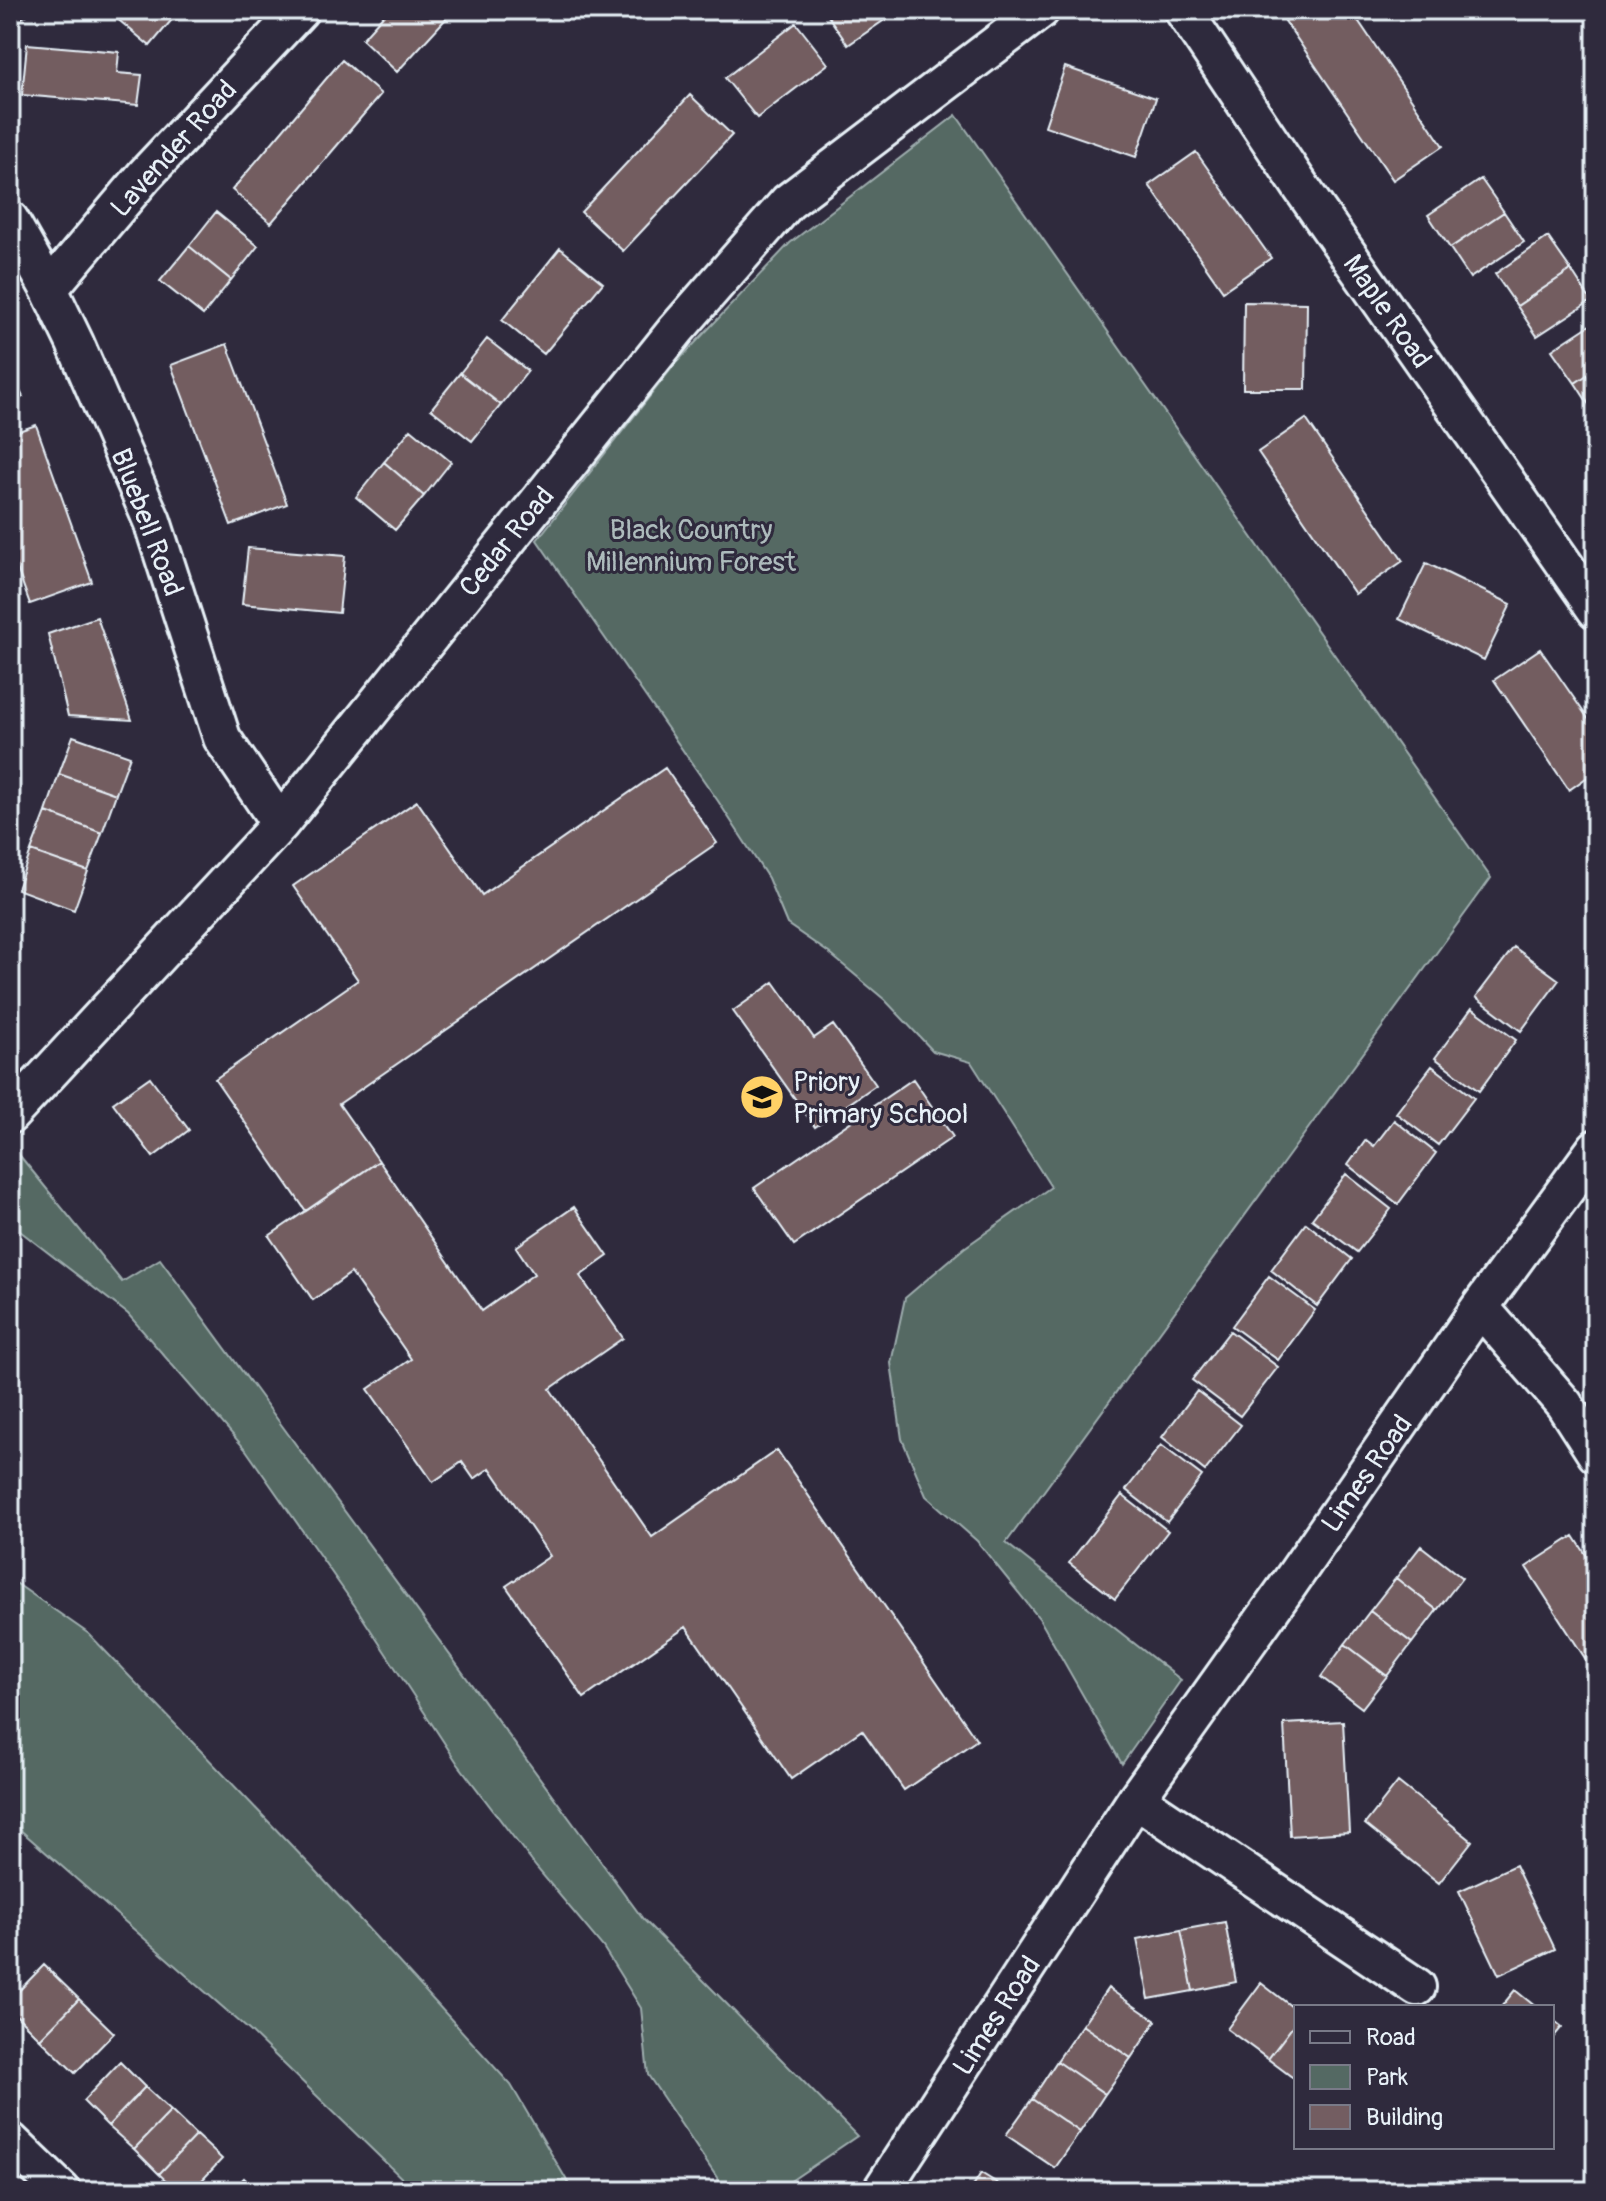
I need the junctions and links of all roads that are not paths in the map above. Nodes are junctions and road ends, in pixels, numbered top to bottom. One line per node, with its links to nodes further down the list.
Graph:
1 (300, 10): 5 (street, Lavender Road)
2 (1041, 10): 7 (street, Cedar Road)
3 (1183, 10): 6 (street, Maple Road)
4 (10, 220): 5 (street, Bluebell Road)
5 (49, 289): 7 (street, Bluebell Road)
6 (1596, 610)
7 (280, 824): 8 (street, Cedar Road)
8 (10, 1115)
9 (1596, 1148): 10 (street, Limes Road)
10 (1480, 1307): 11 (street); 12 (street, Limes Road)
11 (1596, 1454)
12 (1136, 1799): 13 (street); 16 (street, Limes Road)
13 (1417, 1987)
14 (10, 2141): 15 (street)
15 (62, 2191)
16 (881, 2191)

